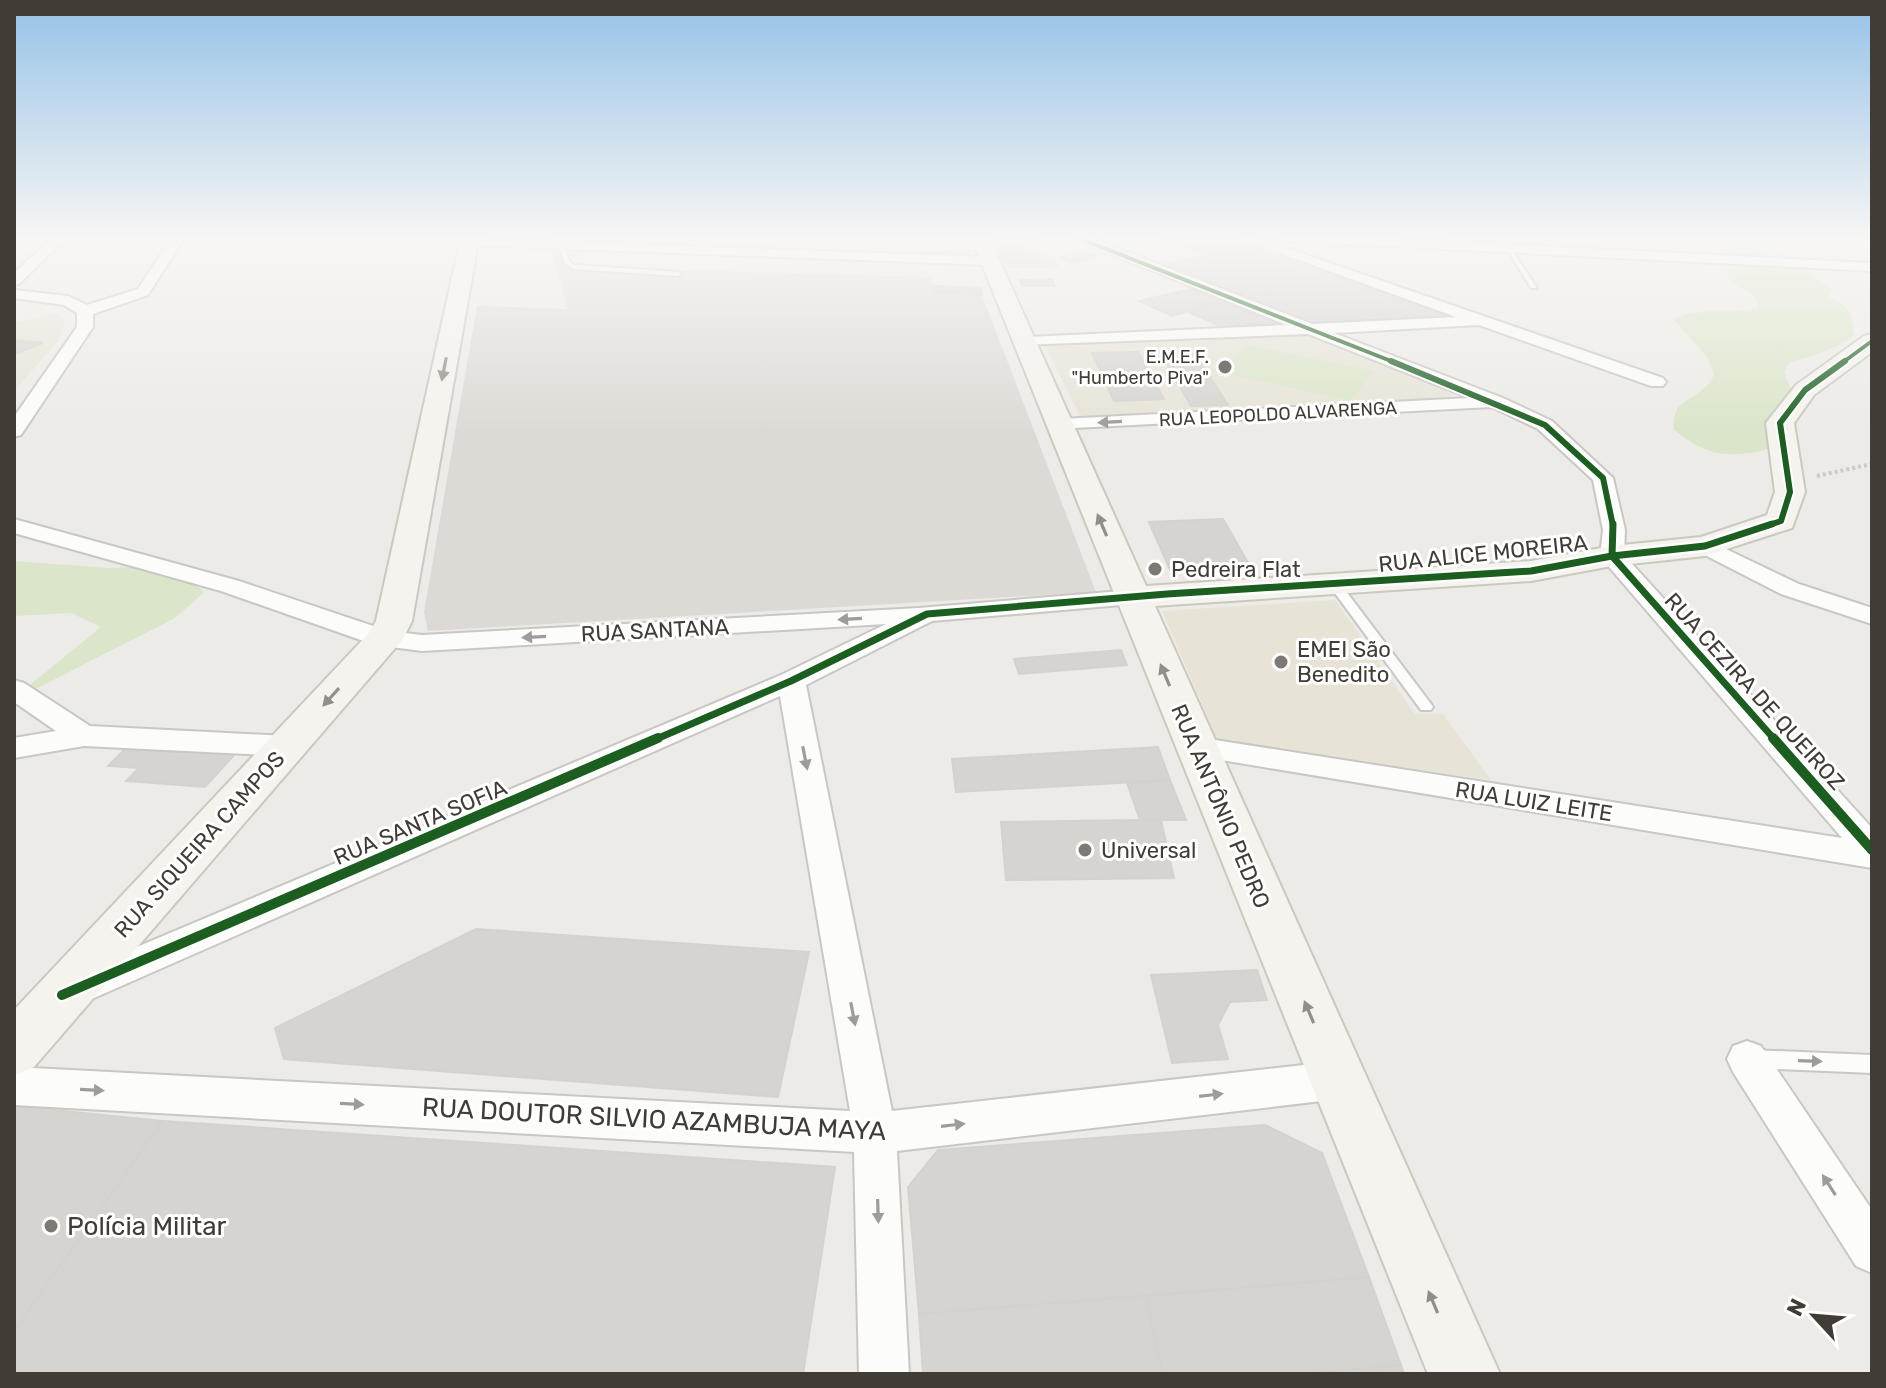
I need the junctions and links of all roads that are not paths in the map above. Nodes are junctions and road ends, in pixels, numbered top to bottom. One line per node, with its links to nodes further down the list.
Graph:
1 (69, 302): 9 (street)
2 (78, 302): 8 (street)
3 (114, 302): 8 (street)
4 (458, 302): 25 (main road, one-way to 25)
5 (1008, 302): 13 (main road, RUA ANTÔNIO PEDRO)
6 (1240, 302): 11 (street)
7 (1424, 302): 10 (street)
8 (107, 304): 9 (street)
9 (85, 311): 17 (street)
10 (1478, 321): 11 (street); 14 (street)
11 (1306, 328): 13 (street); 15 (street)
12 (1872, 341): 19 (main road, RUA ALICE MOREIRA)
13 (1027, 342): 16 (main road, RUA ANTÔNIO PEDRO)
14 (1657, 382)
15 (1496, 402): 16 (street, RUA LEOPOLDO ALVARENGA, one-way to 16); 20 (street)
16 (1061, 425): 22 (main road, RUA ANTÔNIO PEDRO, one-way to 16)
17 (14, 431)
18 (14, 526): 25 (street, RUA SANTANA)
19 (1705, 546): 20 (main road, RUA ALICE MOREIRA); 24 (street)
20 (1612, 556): 21 (main road, RUA ALICE MOREIRA); 33 (street, RUA CEZIRA DE QUEIROZ)
21 (1335, 585): 22 (main road, RUA ALICE MOREIRA); 28 (lane)
22 (1133, 597): 23 (street, RUA SANTANA); 31 (main road, RUA ANTÔNIO PEDRO, one-way to 22)
23 (927, 614): 25 (street, RUA SANTANA, one-way to 25); 26 (street, RUA SANTA SOFIA)
24 (1872, 616)
25 (384, 639): 30 (main road, RUA SIQUEIRA CAMPOS, one-way to 30)
26 (791, 681): 34 (street, RUA SANTA SOFIA); 40 (street, one-way to 40)
27 (14, 689): 29 (street)
28 (1426, 707)
29 (84, 736): 30 (street); 32 (street)
30 (287, 746): 34 (main road, RUA SIQUEIRA CAMPOS)
31 (1196, 747): 33 (street, RUA LUIZ LEITE); 38 (main road, RUA ANTÔNIO PEDRO, one-way to 31)
32 (14, 748)
33 (1872, 852)
34 (62, 995): 35 (main road, RUA SIQUEIRA CAMPOS)
35 (14, 1049)
36 (1747, 1059): 37 (lane, one-way to 37); 41 (street, one-way to 36)
37 (1872, 1064)
38 (1339, 1080): 40 (street, RUA DOUTOR SILVIO AZAMBUJA MAYA, one-way to 38); 43 (main road, RUA ANTÔNIO PEDRO, one-way to 38)
39 (14, 1086): 40 (street, RUA DOUTOR SILVIO AZAMBUJA MAYA, one-way to 40)
40 (875, 1133): 42 (street, one-way to 42)
41 (1872, 1250)
42 (884, 1374)
43 (1464, 1374)

